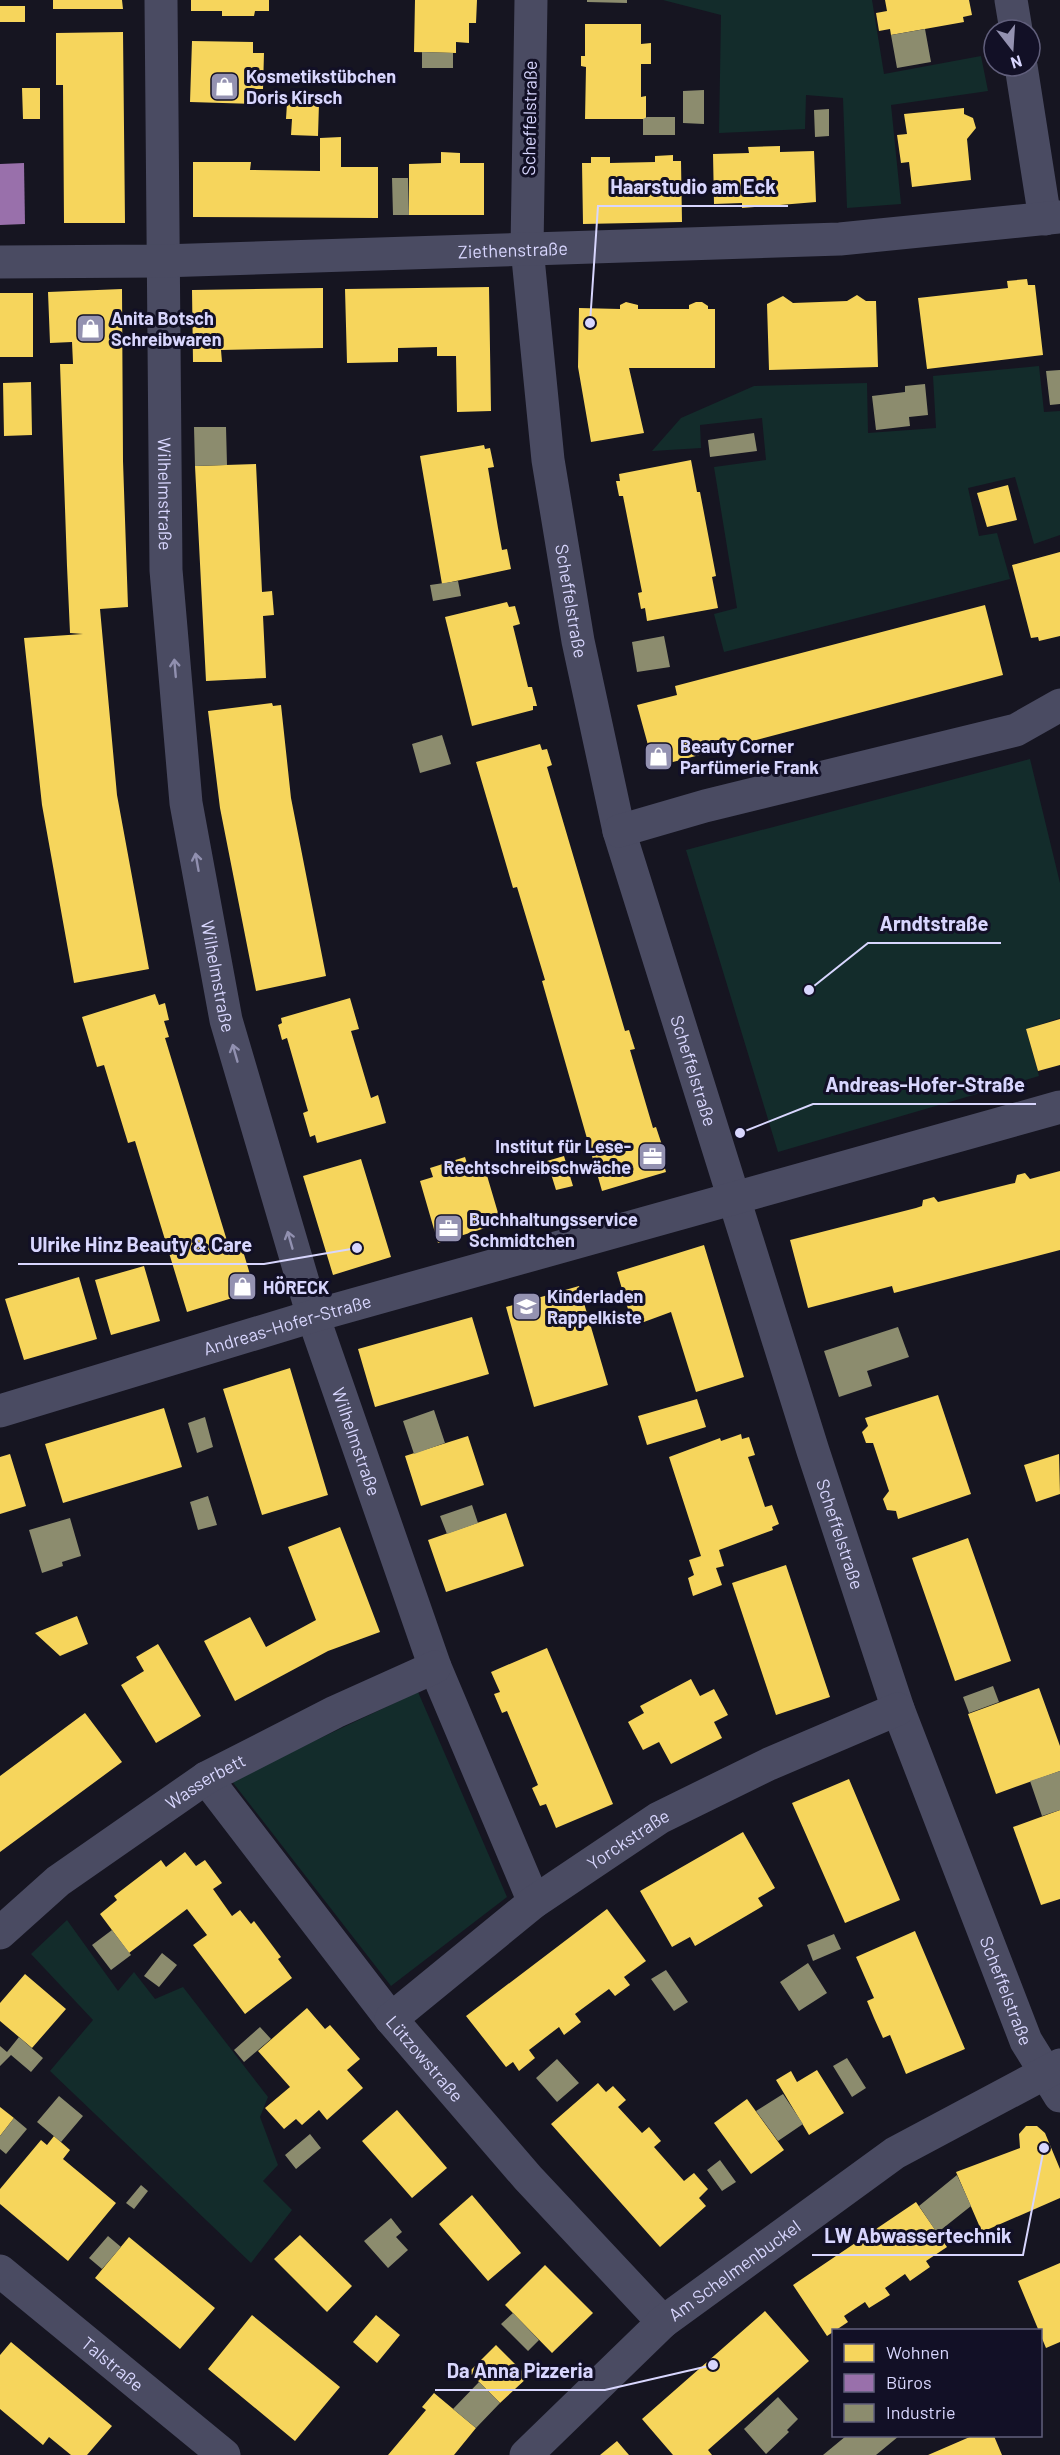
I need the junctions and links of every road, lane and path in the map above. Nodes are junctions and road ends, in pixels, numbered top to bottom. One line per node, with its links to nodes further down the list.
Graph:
1 (161, 0): 8 (street, Wilhelmstraße)
2 (531, 0): 7 (street, Scheffelstraße)
3 (1011, 0): 4 (street)
4 (1014, 18)
5 (1023, 78): 6 (street)
6 (1052, 218): 7 (street, Ziethenstraße)
7 (527, 248): 8 (street, Ziethenstraße); 11 (street, Scheffelstraße)
8 (162, 261): 9 (street, Ziethenstraße); 14 (street, Wilhelmstraße, one-way to 8)
9 (0, 262)
10 (1060, 705): 11 (street)
11 (619, 831): 13 (street, Scheffelstraße)
12 (1060, 1107): 13 (street, Andreas-Hofer-Straße)
13 (735, 1199): 14 (street, Andreas-Hofer-Straße); 17 (street, Scheffelstraße)
14 (313, 1316): 15 (street, Andreas-Hofer-Straße); 16 (street, Wilhelmstraße)
15 (0, 1411)
16 (435, 1667): 18 (street, Wasserbett); 19 (street, Wilhelmstraße)
17 (898, 1709): 19 (street, Yorckstraße); 22 (street, Scheffelstraße)
18 (206, 1778): 20 (street, Wasserbett); 21 (street, Lützowstraße)
19 (534, 1902): 21 (street, Yorckstraße)
20 (0, 1934)
21 (391, 2019): 24 (street, Lützowstraße)
22 (1055, 2077): 24 (street, Am Schelmenbuckel)
23 (0, 2271): 25 (street, Talstraße)
24 (663, 2322): 26 (street, Am Schelmenbuckel)
25 (224, 2455)
26 (526, 2455)

